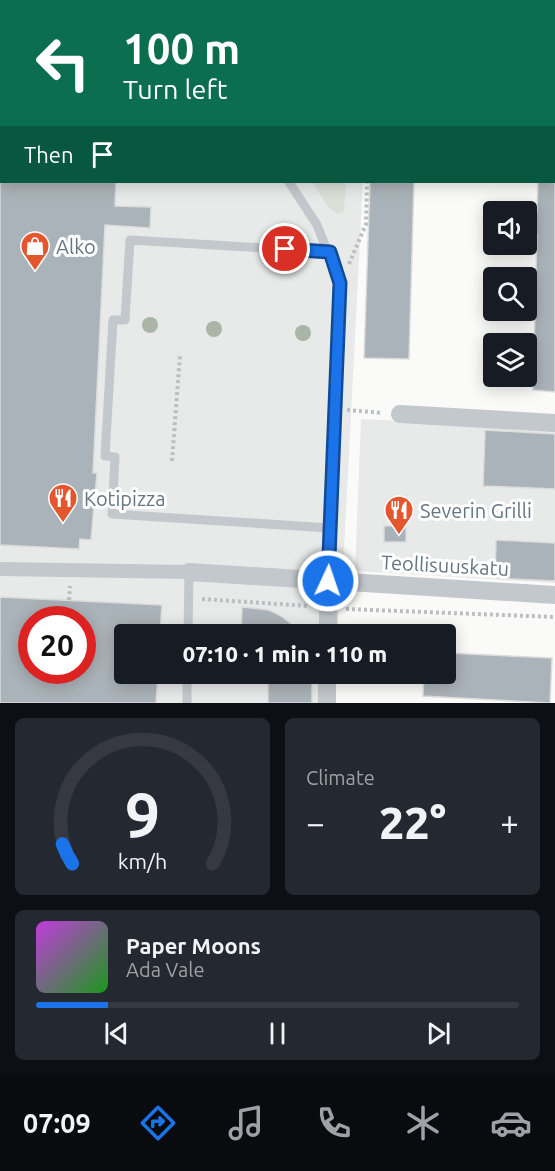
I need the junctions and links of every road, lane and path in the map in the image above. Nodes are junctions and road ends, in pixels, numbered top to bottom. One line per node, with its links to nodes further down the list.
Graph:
1 (290, 183): 3 (lane)
2 (367, 183): 4 (path)
3 (330, 252): 4 (lane); 10 (lane)
4 (340, 283): 6 (lane)
5 (180, 356): 9 (path)
6 (336, 407): 7 (path); 10 (lane)
7 (400, 414): 8 (street)
8 (555, 423)
9 (172, 461)
10 (330, 528): 13 (lane)
11 (0, 569): 12 (street)
12 (189, 572): 13 (street, Teollisuuskatu); 15 (lane)
13 (328, 581): 14 (street, Teollisuuskatu); 16 (street)
14 (555, 595)
15 (188, 598): 16 (path); 18 (lane)
16 (328, 608): 17 (path); 19 (street)
17 (555, 617)
18 (188, 624)
19 (328, 624)
20 (188, 684): 22 (lane)
21 (327, 684): 23 (street)
22 (187, 703)
23 (327, 703)

